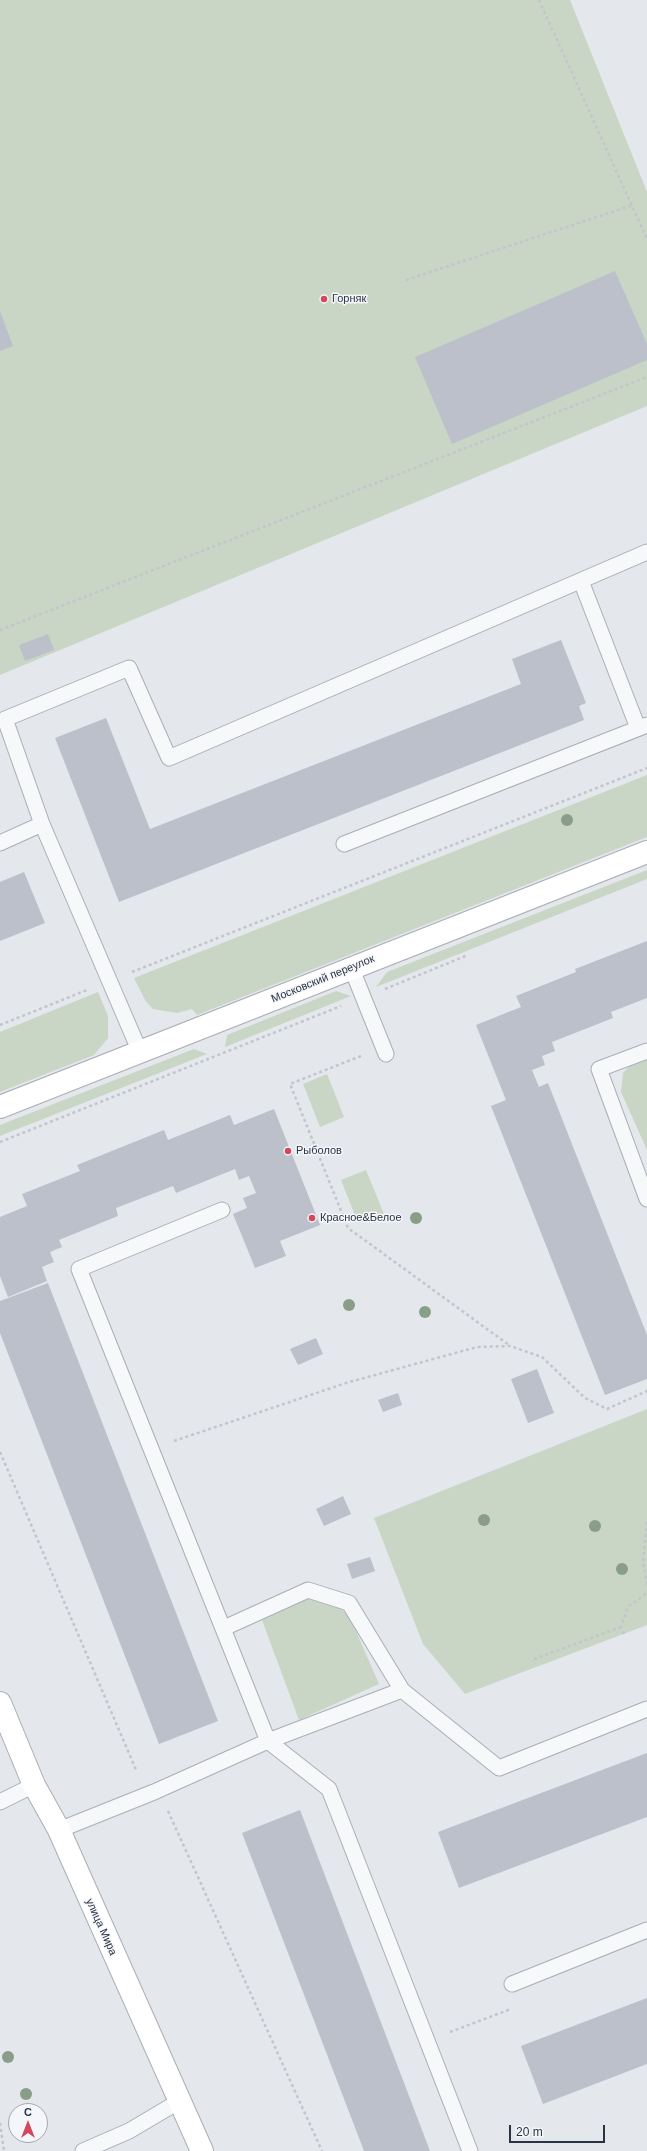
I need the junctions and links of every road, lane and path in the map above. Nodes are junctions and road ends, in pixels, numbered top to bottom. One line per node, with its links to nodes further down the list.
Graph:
1 (539, 0): 2 (path)
2 (632, 205): 3 (path); 4 (path)
3 (647, 239)
4 (406, 280)
5 (647, 377): 8 (path)
6 (647, 552): 7 (lane)
7 (581, 581): 9 (lane); 11 (lane)
8 (0, 630)
9 (643, 726): 13 (lane)
10 (647, 768): 17 (path)
11 (42, 824): 12 (lane); 17 (lane)
12 (0, 843)
13 (344, 844)
14 (647, 852): 16 (street, Московский переулок)
15 (472, 953): 18 (path)
16 (351, 967): 18 (lane); 21 (street, Московский переулок)
17 (110, 981): 19 (path); 21 (lane)
18 (363, 997): 22 (lane); 25 (path)
19 (0, 1025)
20 (647, 1051): 26 (lane)
21 (140, 1052): 24 (street, Московский переулок)
22 (386, 1054)
23 (363, 1055): 29 (path)
24 (0, 1108)
25 (0, 1142)
26 (642, 1173): 27 (lane)
27 (647, 1199)
28 (222, 1210): 31 (lane)
29 (510, 1346): 30 (path); 31 (path)
30 (647, 1391)
31 (151, 1449): 36 (lane)
32 (647, 1522): 33 (path)
33 (647, 1585)
34 (647, 1593): 35 (path)
35 (621, 1627): 37 (path); 38 (path)
36 (224, 1628): 39 (lane); 42 (lane)
37 (624, 1634)
38 (534, 1659)
39 (402, 1690): 41 (lane); 42 (lane)
40 (0, 1703): 43 (street, улица Мира)
41 (647, 1710)
42 (268, 1742): 45 (lane); 55 (lane)
43 (34, 1786): 44 (lane); 45 (street, улица Мира)
44 (0, 1802)
45 (59, 1830): 50 (street, улица Мира)
46 (647, 1930): 47 (lane)
47 (512, 1984)
48 (512, 2009): 49 (path)
49 (447, 2033)
50 (178, 2102): 53 (lane); 54 (street, улица Мира)
51 (0, 2123): 52 (path)
52 (4, 2151)
53 (83, 2151)
54 (202, 2151)
55 (470, 2151)

